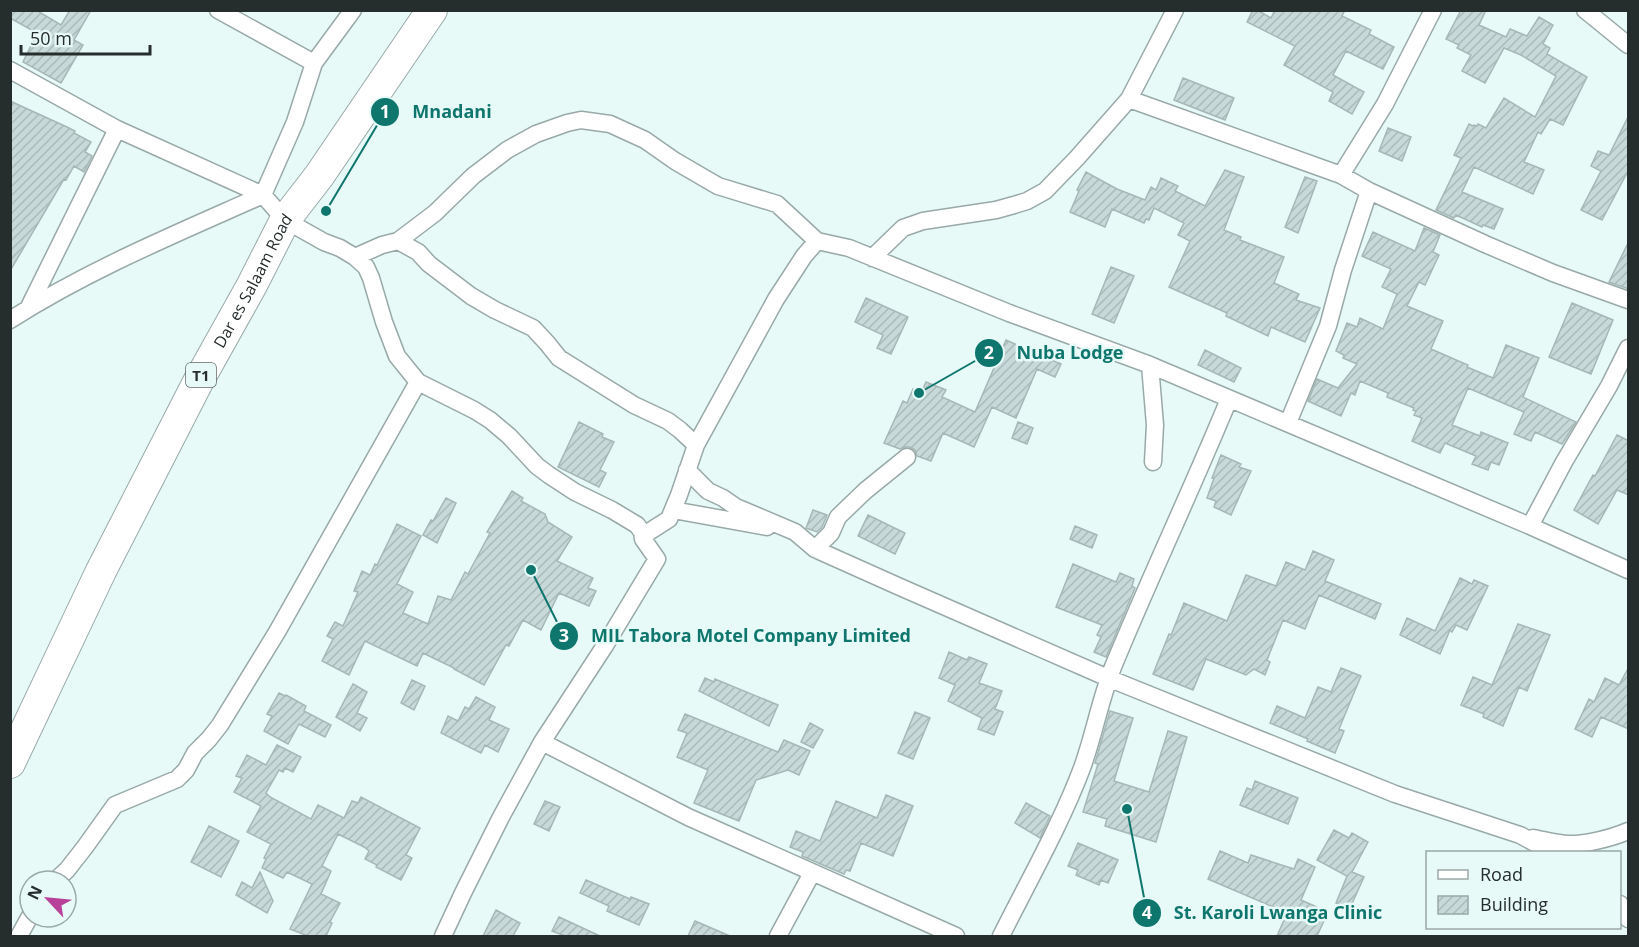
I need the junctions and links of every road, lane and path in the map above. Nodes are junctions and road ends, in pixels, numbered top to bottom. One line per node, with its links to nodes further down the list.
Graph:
1 (218, 10): 8 (street)
2 (353, 10): 8 (street)
3 (432, 10): 15 (highway, Dar es Salaam Road / T1)
4 (1175, 10): 10 (street)
5 (1433, 10): 12 (street)
6 (1585, 10): 7 (street)
7 (1629, 45)
8 (314, 63): 14 (street)
9 (10, 70): 11 (street)
10 (1129, 99): 12 (street); 19 (street)
11 (117, 129): 14 (street); 21 (street)
12 (1341, 175): 13 (street)
13 (1369, 191): 20 (street); 27 (street)
14 (263, 195): 15 (street); 21 (street)
15 (285, 220): 18 (street); 40 (highway, Dar es Salaam Road / T1)
16 (398, 241): 17 (street); 18 (street); 28 (street)
17 (817, 241): 19 (street); 28 (street)
18 (356, 257): 25 (street)
19 (872, 258): 24 (street)
20 (1629, 300)
21 (28, 309): 22 (street)
22 (10, 320)
23 (1629, 348): 33 (street)
24 (1150, 365): 26 (street); 30 (street)
25 (418, 382): 35 (street); 44 (street)
26 (1229, 399): 27 (street); 38 (street)
27 (1287, 423): 33 (street)
28 (696, 445): 31 (street)
29 (907, 457): 36 (street)
30 (1152, 462)
31 (687, 470): 32 (street); 34 (street)
32 (673, 510): 34 (street); 35 (street)
33 (1530, 526): 37 (street)
34 (795, 532): 36 (street)
35 (644, 535): 39 (street)
36 (815, 549): 38 (street)
37 (1629, 570)
38 (1108, 678): 42 (street); 51 (street)
39 (542, 742): 45 (street); 48 (street)
40 (10, 763)
41 (1629, 831): 42 (street)
42 (1520, 835): 43 (street)
43 (1549, 851)
44 (68, 869)
45 (812, 873): 49 (street); 50 (street)
46 (1621, 906): 47 (street)
47 (1629, 919)
48 (443, 936)
49 (778, 936)
50 (956, 936)
51 (1001, 936)

